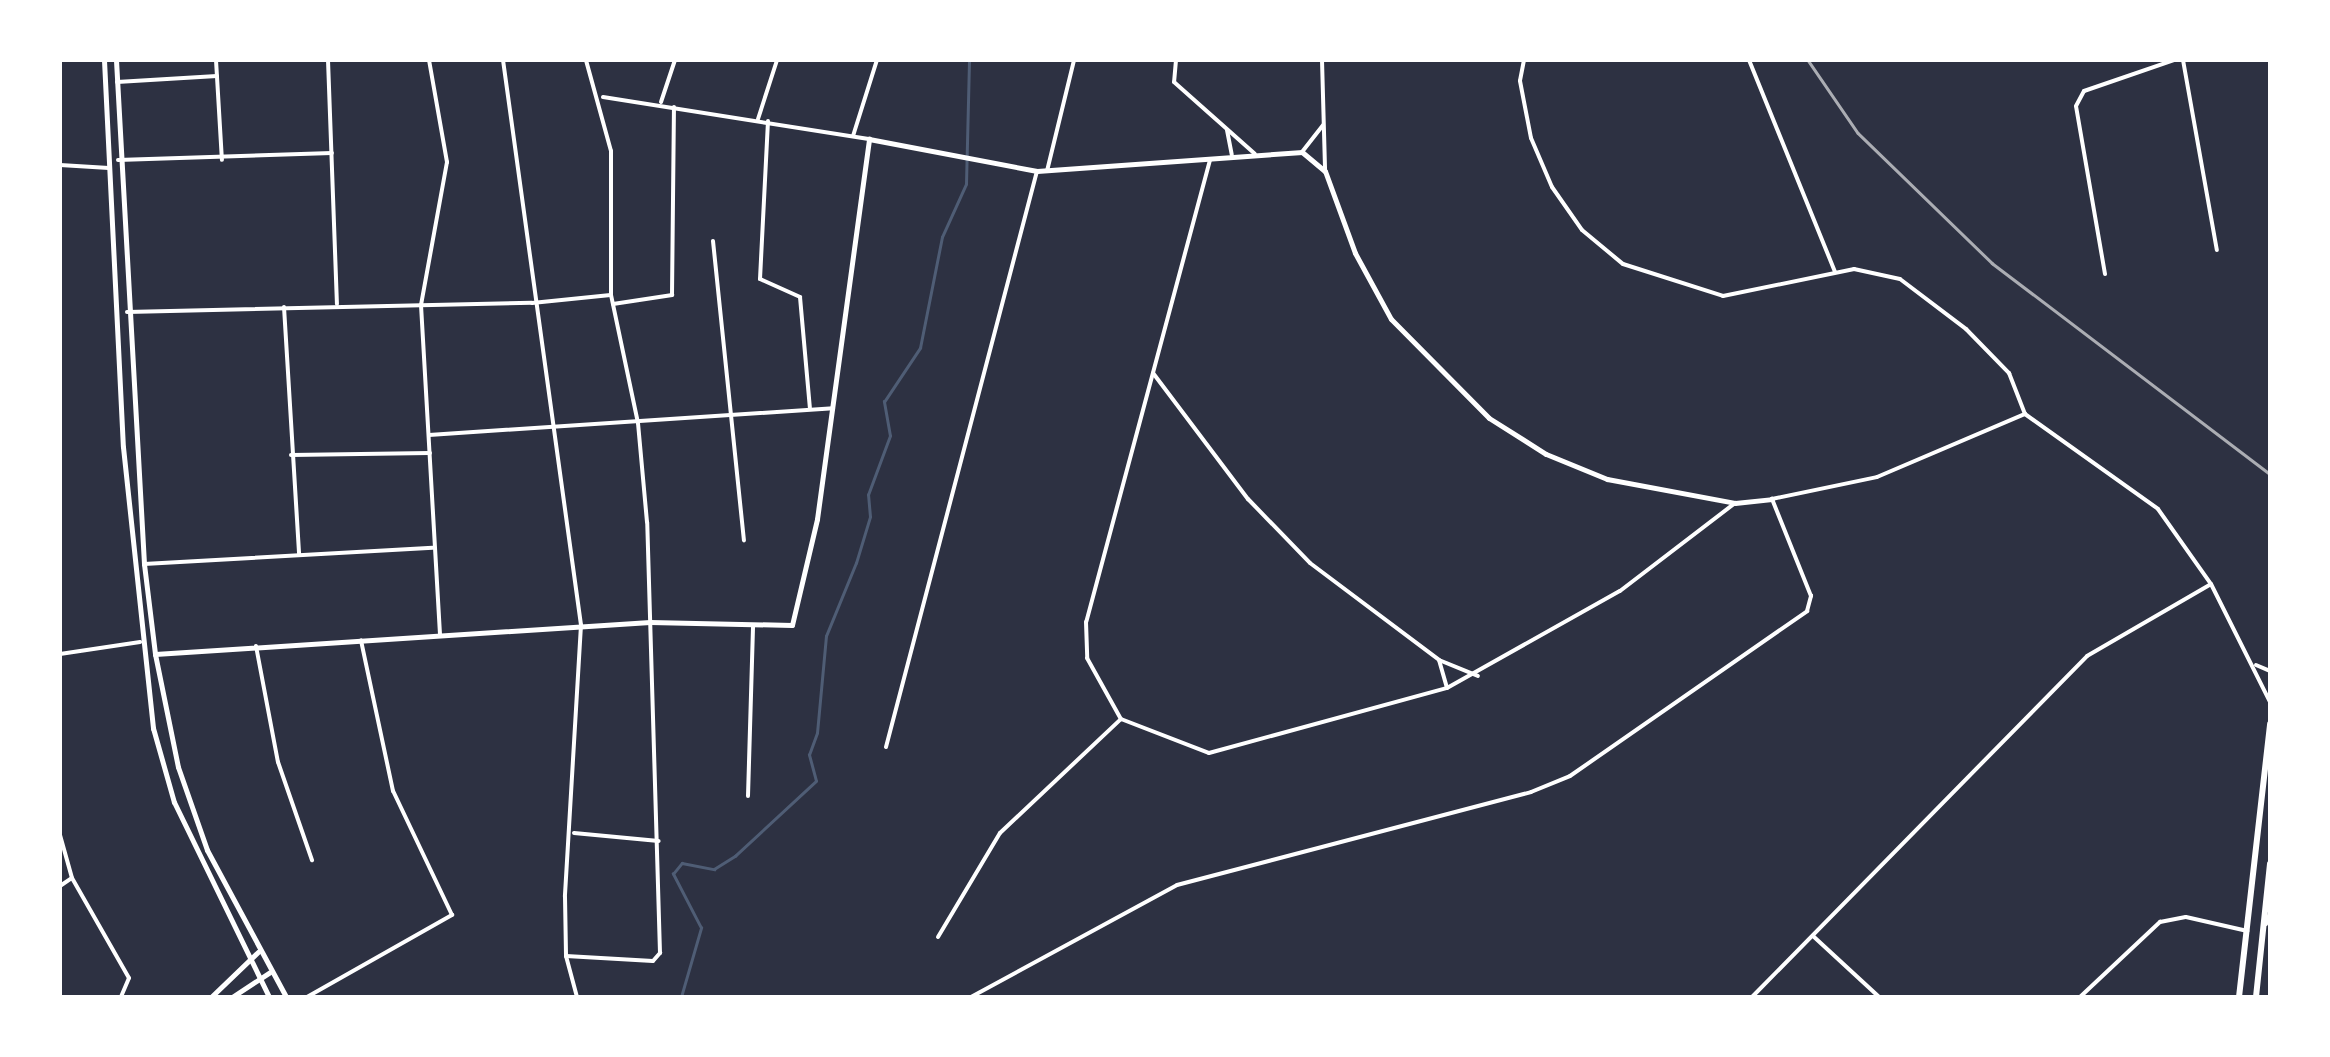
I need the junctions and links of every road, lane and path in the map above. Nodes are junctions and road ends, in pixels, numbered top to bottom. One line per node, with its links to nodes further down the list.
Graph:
1 (104, 60): 37 (street)
2 (116, 60): 19 (street)
3 (216, 60): 18 (street)
4 (328, 60): 30 (street)
5 (429, 60): 48 (street)
6 (504, 60): 46 (street)
7 (586, 60): 20 (street)
8 (675, 60): 21 (street)
9 (777, 60): 23 (street)
10 (877, 60): 27 (street)
11 (1074, 60): 39 (street)
12 (1176, 60): 26 (street)
13 (1322, 60): 25 (street)
14 (1524, 60): 43 (street)
15 (1749, 60): 43 (street)
16 (2174, 60): 44 (street)
17 (2183, 60): 42 (street)
18 (217, 76): 19 (street); 34 (street)
19 (117, 82): 33 (street)
20 (600, 96): 21 (street); 45 (street)
21 (661, 102): 22 (street)
22 (674, 105): 23 (street); 49 (street)
23 (758, 119): 24 (street)
24 (768, 121): 27 (street); 54 (street)
25 (1323, 125): 29 (street); 40 (street)
26 (1227, 130): 31 (street); 32 (street)
27 (852, 136): 28 (street)
28 (869, 139): 38 (street); 53 (street)
29 (1302, 152): 31 (street); 40 (street)
30 (332, 153): 34 (street); 47 (street)
31 (1256, 154): 32 (street)
32 (1232, 157): 35 (street)
33 (118, 160): 34 (street); 51 (street)
34 (222, 160)
35 (1210, 160): 39 (street); 52 (street)
36 (60, 166): 37 (street)
37 (109, 168): 60 (street)
38 (1037, 171): 39 (street); 88 (street)
39 (1048, 171)
40 (1325, 171): 65 (street)
41 (714, 242): 56 (street)
42 (2217, 250)
43 (1835, 272): 55 (street)
44 (2105, 274)
45 (611, 295): 46 (street); 49 (street)
46 (532, 303): 48 (street); 58 (street)
47 (336, 304): 48 (street); 50 (street)
48 (421, 304): 59 (street)
49 (613, 304): 57 (street)
50 (284, 306): 51 (street); 63 (street)
51 (128, 312): 61 (street)
52 (1153, 373): 80 (street); 86 (street)
53 (834, 408): 54 (street); 73 (street)
54 (810, 410): 56 (street)
55 (2026, 414): 64 (street); 70 (street)
56 (735, 415): 57 (street); 66 (street)
57 (638, 423): 58 (street); 71 (street)
58 (558, 425): 59 (street); 72 (street)
59 (429, 435): 62 (street)
60 (123, 447): 61 (street); 76 (street)
61 (136, 447): 69 (street)
62 (430, 453): 63 (street); 67 (street)
63 (291, 456): 68 (street)
64 (1772, 499): 65 (street); 114 (street)
65 (1735, 503): 83 (street)
66 (744, 540)
67 (433, 548): 68 (street); 74 (street)
68 (299, 555): 69 (street)
69 (144, 564): 79 (street)
70 (2212, 584): 81 (street); 100 (street)
71 (650, 622): 72 (street); 73 (street); 92 (street)
72 (581, 625): 74 (street); 90 (street)
73 (753, 627): 89 (street)
74 (440, 634): 75 (street)
75 (360, 639): 77 (street); 112 (street)
76 (140, 642): 78 (street); 104 (street)
77 (256, 646): 79 (street); 93 (street)
78 (60, 654)
79 (155, 654): 102 (street)
80 (1440, 660): 83 (street); 84 (street)
81 (2256, 665): 82 (street); 85 (street)
82 (2270, 671)
83 (1478, 676): 84 (street)
84 (1447, 688): 86 (street)
85 (2270, 702)
86 (1121, 718): 101 (street)
87 (2270, 724): 99 (main road)
88 (886, 747)
89 (748, 796)
90 (572, 833): 92 (street); 103 (street)
91 (60, 835): 95 (street)
92 (659, 841): 103 (street)
93 (312, 860)
94 (2270, 864): 98 (main road)
95 (72, 878): 96 (street); 107 (street)
96 (60, 886)
97 (2270, 914): 98 (street)
98 (2265, 928): 119 (main road)
99 (2248, 931): 117 (street); 118 (main road)
100 (1814, 936): 115 (street); 116 (street)
101 (938, 937)
102 (258, 952): 104 (street); 105 (street)
103 (566, 956): 113 (street)
104 (246, 960): 106 (street); 108 (street)
105 (270, 972): 106 (street); 111 (street)
106 (258, 980): 109 (street); 110 (street)
107 (121, 997)
108 (211, 997)
109 (232, 997)
110 (270, 997)
111 (286, 997)
112 (307, 997)
113 (577, 997)
114 (971, 997)
115 (1752, 997)
116 (1879, 997)
117 (2080, 997)
118 (2239, 997)
119 (2256, 997)

